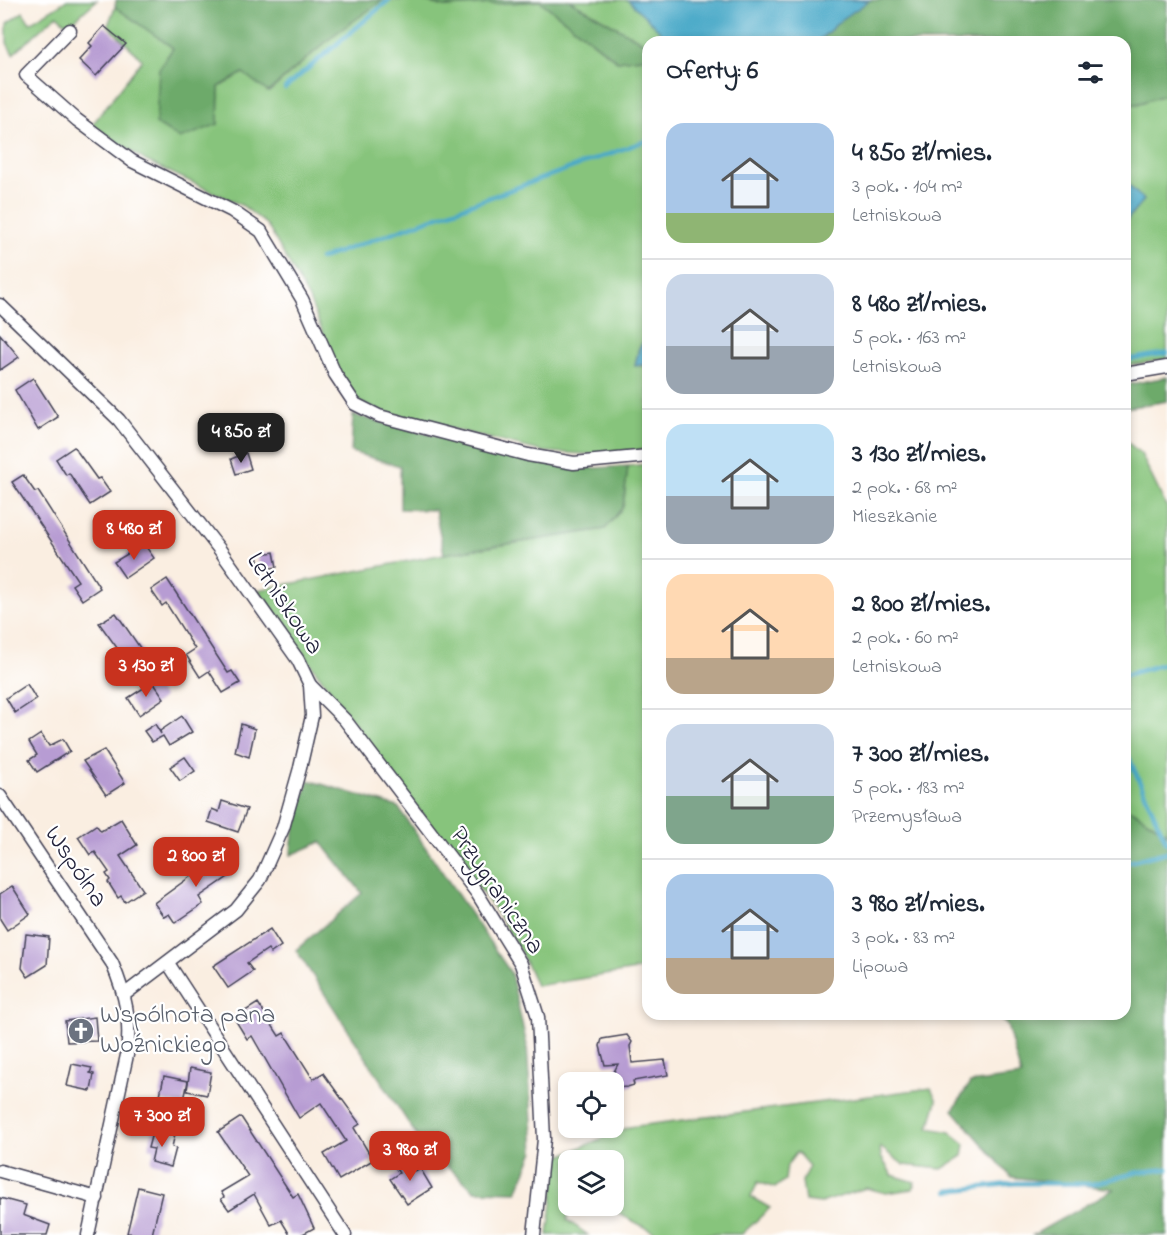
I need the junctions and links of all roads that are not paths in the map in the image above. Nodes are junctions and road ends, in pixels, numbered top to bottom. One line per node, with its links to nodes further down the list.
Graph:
1 (70, 30): 5 (street)
2 (0, 305): 6 (street, Letniskowa)
3 (1167, 367): 4 (street)
4 (1131, 373)
5 (642, 457)
6 (310, 685): 8 (street, Letniskowa); 14 (street, Przygraniczna)
7 (0, 796): 9 (street, Wspólna)
8 (168, 963): 9 (street, Letniskowa); 13 (street)
9 (125, 994): 11 (street, Wspólna)
10 (0, 1171): 11 (street)
11 (97, 1198): 12 (street, Wspólna)
12 (88, 1235)
13 (345, 1235)
14 (534, 1235)

